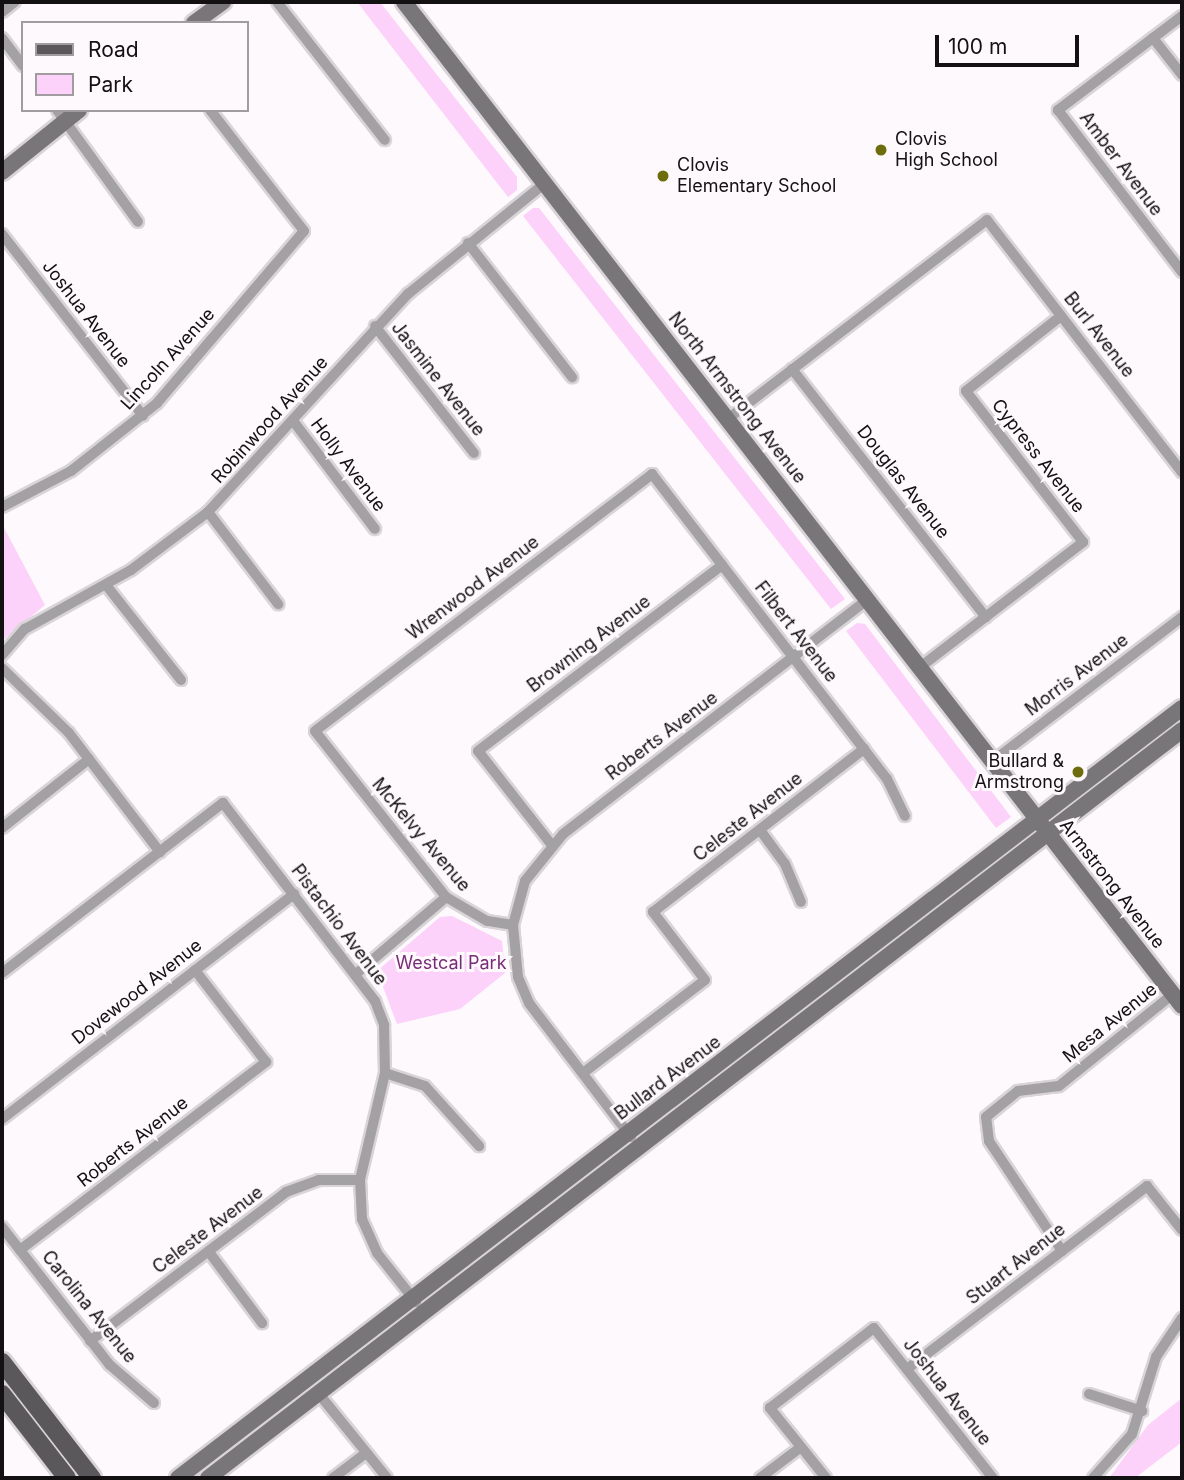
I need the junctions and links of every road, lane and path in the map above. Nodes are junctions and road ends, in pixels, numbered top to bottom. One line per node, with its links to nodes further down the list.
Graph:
1 (15, 2): 5 (street)
2 (222, 2): 7 (main road)
3 (277, 2): 14 (street)
4 (404, 2): 16 (main road, North Armstrong Avenue)
5 (2, 12)
6 (1182, 16): 9 (street)
7 (197, 21)
8 (2, 38): 10 (street)
9 (1153, 38): 11 (street); 20 (street, Amber Avenue)
10 (21, 63)
11 (1182, 75)
12 (212, 112): 25 (street, Lincoln Avenue)
13 (61, 116): 15 (main road); 17 (street)
14 (385, 140)
15 (2, 172)
16 (545, 183): 19 (street, Robinwood Avenue); 26 (main road, North Armstrong Avenue)
17 (138, 222)
18 (2, 234): 25 (street, Joshua Avenue)
19 (468, 243): 22 (street, Robinwood Avenue); 24 (street)
20 (1182, 272)
21 (1061, 316): 23 (street, Burl Avenue); 29 (street, Burl Avenue); 38 (street, Cypress Avenue)
22 (375, 326): 27 (street, Robinwood Avenue); 28 (street, Jasmine Avenue)
23 (792, 369): 26 (street); 38 (street, Douglas Avenue)
24 (572, 377)
25 (143, 416): 31 (street, Lincoln Avenue)
26 (729, 418): 36 (main road, North Armstrong Avenue)
27 (294, 422): 32 (street, Robinwood Avenue); 33 (street, Holly Avenue)
28 (474, 453)
29 (1181, 468)
30 (652, 474): 34 (street, Filbert Avenue); 47 (street, Wrenwood Avenue)
31 (2, 507)
32 (208, 512): 35 (street, Robinwood Avenue); 37 (street)
33 (376, 529)
34 (722, 565): 41 (street, Filbert Avenue); 56 (street, Browning Avenue)
35 (106, 585): 40 (street, Robinwood Avenue); 44 (street)
36 (867, 600): 41 (street, Roberts Avenue); 43 (main road, North Armstrong Avenue)
37 (278, 604)
38 (986, 617): 43 (street)
39 (1182, 617): 50 (street, Morris Avenue)
40 (2, 655)
41 (793, 658): 48 (street, Filbert Avenue); 56 (street, Roberts Avenue)
42 (2, 668): 49 (street)
43 (919, 668): 50 (main road, North Armstrong Avenue)
44 (181, 680)
45 (1182, 708): 52 (main road, Bullard Avenue)
46 (1182, 730): 55 (main road, Bullard Avenue)
47 (316, 731): 59 (street, McKelvy Avenue)
48 (864, 749): 51 (street, Filbert Avenue); 54 (street, Celeste Avenue)
49 (89, 759): 53 (street); 57 (street)
50 (993, 761): 52 (main road, North Armstrong Avenue)
51 (905, 816)
52 (1038, 819): 55 (main road, Armstrong Avenue); 69 (main road, Bullard Avenue)
53 (2, 828)
54 (760, 830): 60 (street); 67 (street, Celeste Avenue)
55 (1048, 833): 65 (main road, Armstrong Avenue); 71 (main road, Bullard Avenue)
56 (551, 844): 61 (street, Roberts Avenue)
57 (160, 852): 58 (street, Pistachio Avenue); 63 (street)
58 (294, 894): 62 (street, Dovewood Avenue); 64 (street, Pistachio Avenue)
59 (446, 897): 61 (street, McKelvy Avenue); 64 (street)
60 (801, 902)
61 (513, 925): 67 (street)
62 (195, 970): 68 (street, Dovewood Avenue); 75 (street, Roberts Avenue)
63 (2, 973)
64 (356, 974): 66 (street, Pistachio Avenue)
65 (1178, 1000): 76 (street, Mesa Avenue)
66 (386, 1073): 70 (street); 72 (street, Pistachio Avenue)
67 (583, 1073): 69 (street)
68 (2, 1119)
69 (628, 1133): 71 (street); 78 (main road, Bullard Avenue)
70 (479, 1146)
71 (639, 1147): 79 (main road, Bullard Avenue)
72 (360, 1180): 77 (street, Celeste Avenue); 78 (street, Pistachio Avenue)
73 (2, 1227): 75 (street, Carolina Avenue)
74 (1182, 1230): 76 (street, Stuart Avenue)
75 (20, 1251): 82 (street, Carolina Avenue)
76 (1062, 1251): 85 (street, Stuart Avenue)
77 (209, 1252): 81 (street); 82 (street, Celeste Avenue)
78 (413, 1298): 79 (street, Pistachio Avenue); 83 (main road, Bullard Avenue)
79 (424, 1312): 87 (main road, Bullard Avenue)
80 (1182, 1318): 90 (street)
81 (262, 1323)
82 (90, 1341): 89 (street, Carolina Avenue)
83 (356, 1342): 87 (main road); 95 (main road, Bullard Avenue)
84 (2, 1362): 94 (main road)
85 (907, 1369): 91 (street, Joshua Avenue); 101 (street, Joshua Avenue)
86 (2, 1394): 93 (main road)
87 (319, 1394): 92 (street); 96 (main road, Bullard Avenue)
88 (1089, 1394): 90 (street)
89 (154, 1403)
90 (1142, 1411): 102 (street)
91 (801, 1447): 99 (street); 100 (street)
92 (366, 1452): 97 (street); 98 (street)
93 (67, 1478)
94 (92, 1478)
95 (178, 1478)
96 (208, 1478)
97 (332, 1478)
98 (387, 1478)
99 (760, 1478)
100 (826, 1478)
101 (993, 1478)
102 (1093, 1478)

